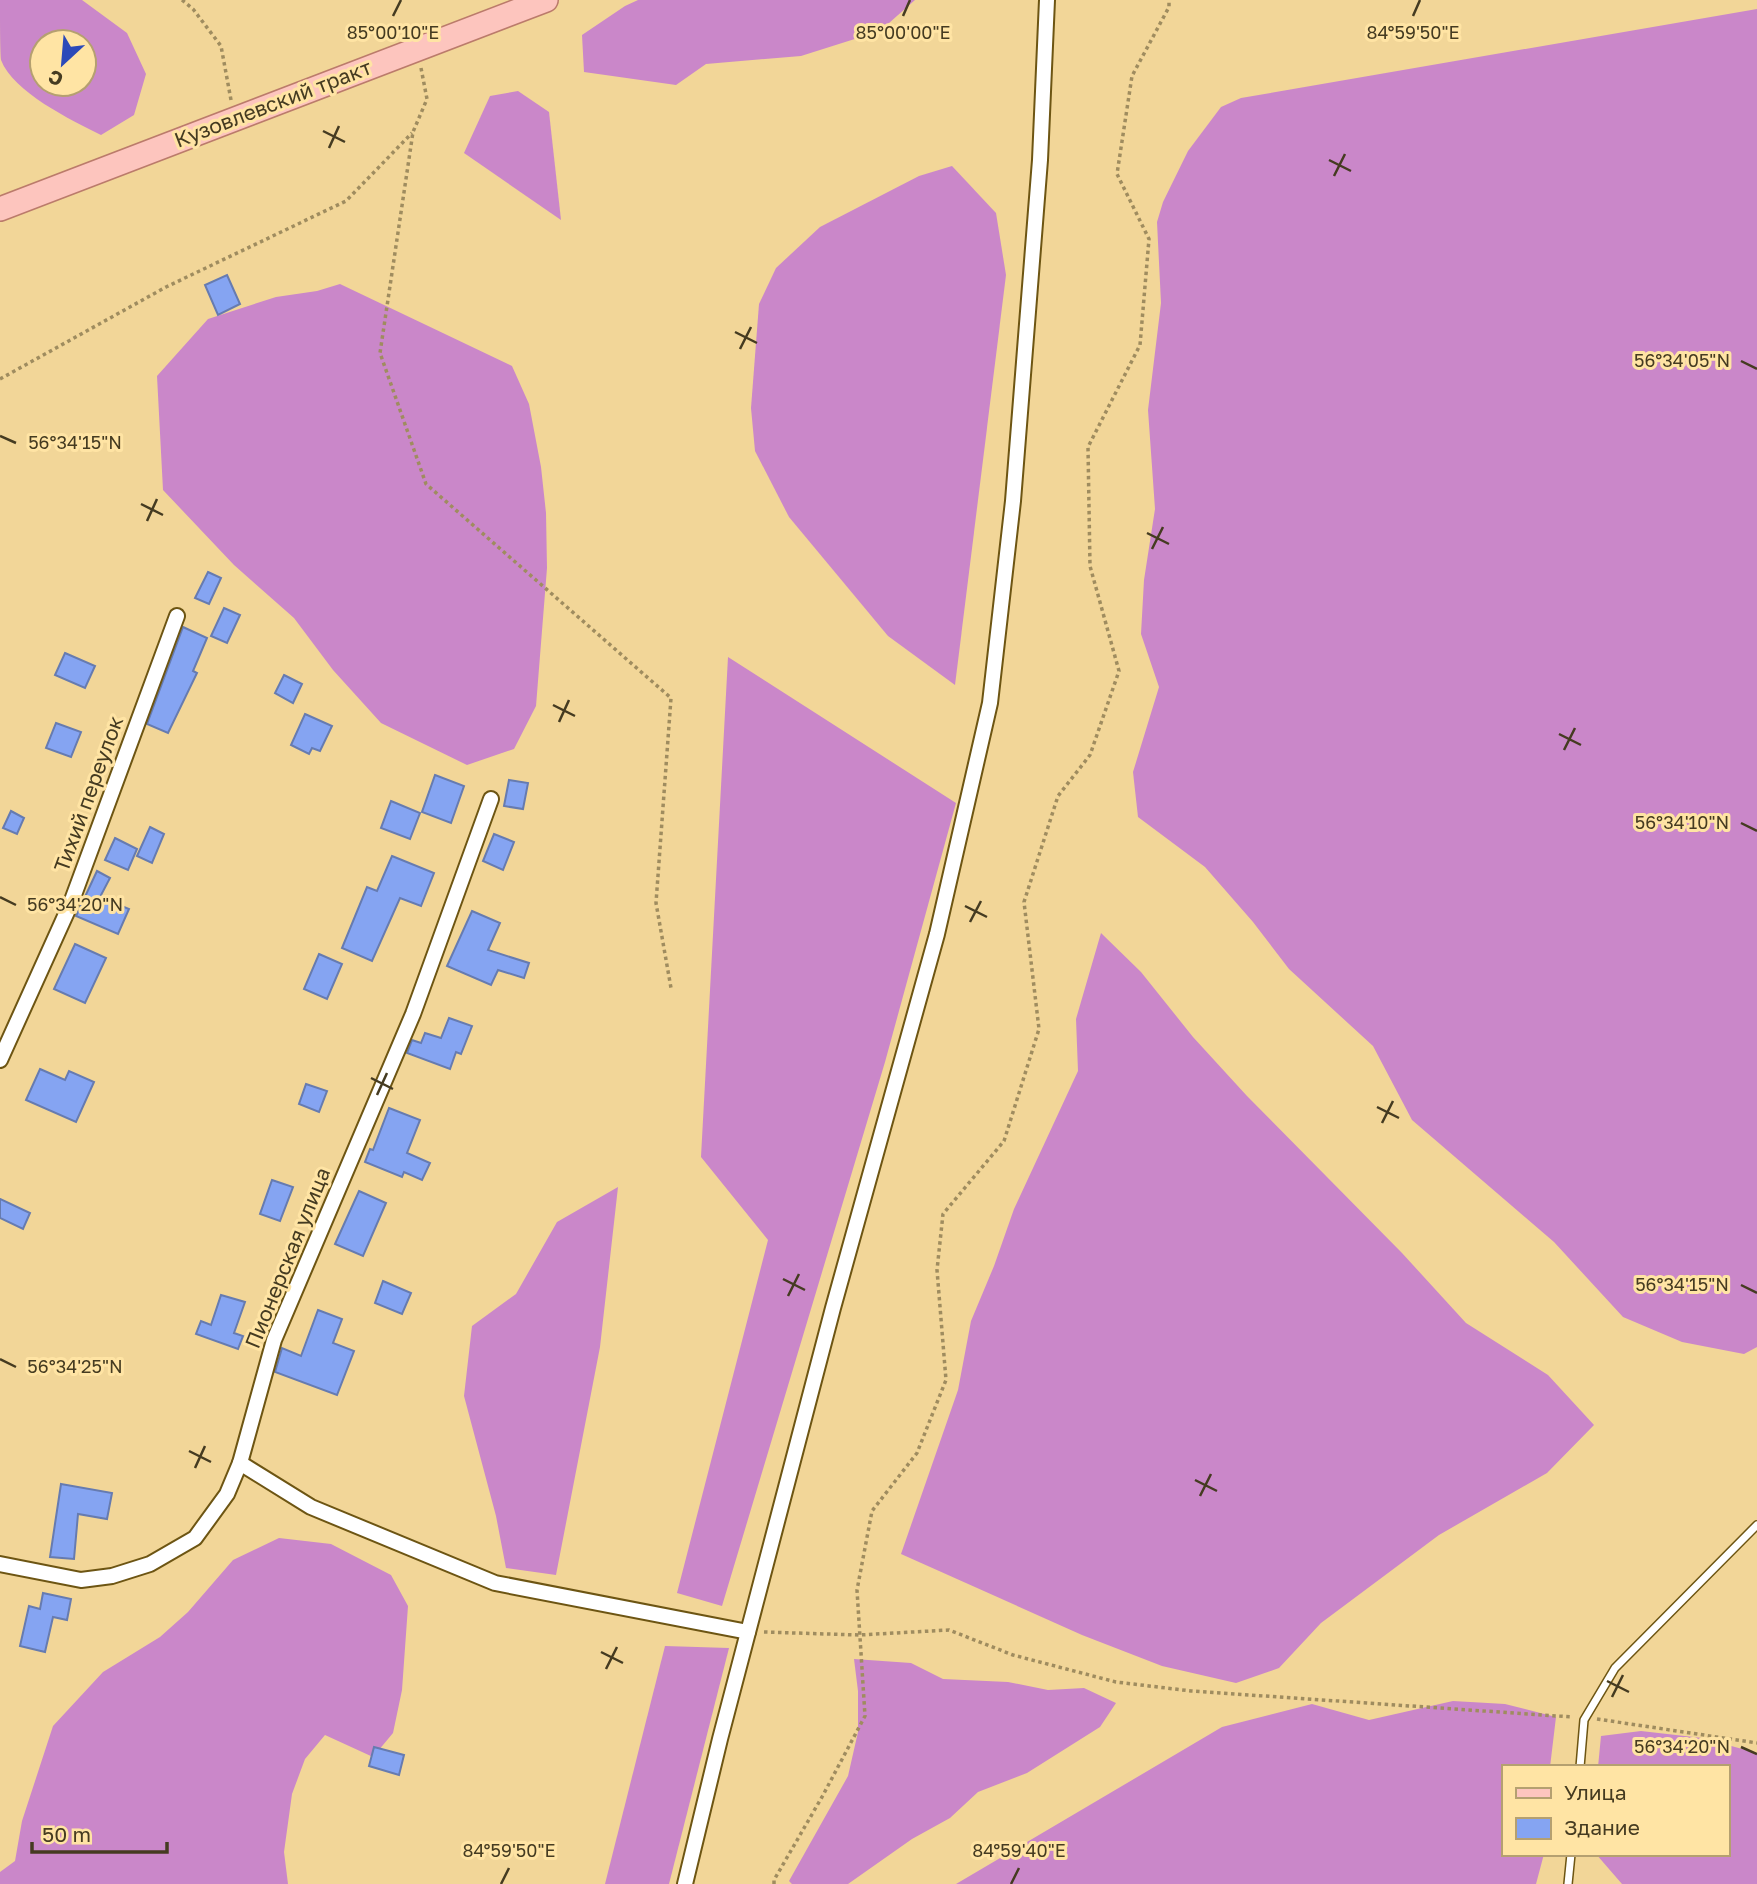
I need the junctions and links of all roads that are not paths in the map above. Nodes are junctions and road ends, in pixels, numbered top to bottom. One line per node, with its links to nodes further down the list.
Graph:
1 (546, 0): 3 (main road, Кузовлевский тракт)
2 (1047, 0): 10 (street)
3 (0, 209)
4 (177, 617): 6 (street, Тихий переулок)
5 (491, 799): 7 (street, Пионерская улица)
6 (0, 1060)
7 (240, 1463): 9 (street, Пионерская улица); 10 (street)
8 (1757, 1525): 11 (lane)
9 (0, 1564)
10 (748, 1632): 13 (street)
11 (1580, 1765)
12 (1571, 1856): 14 (lane)
13 (685, 1884)
14 (1567, 1884)

